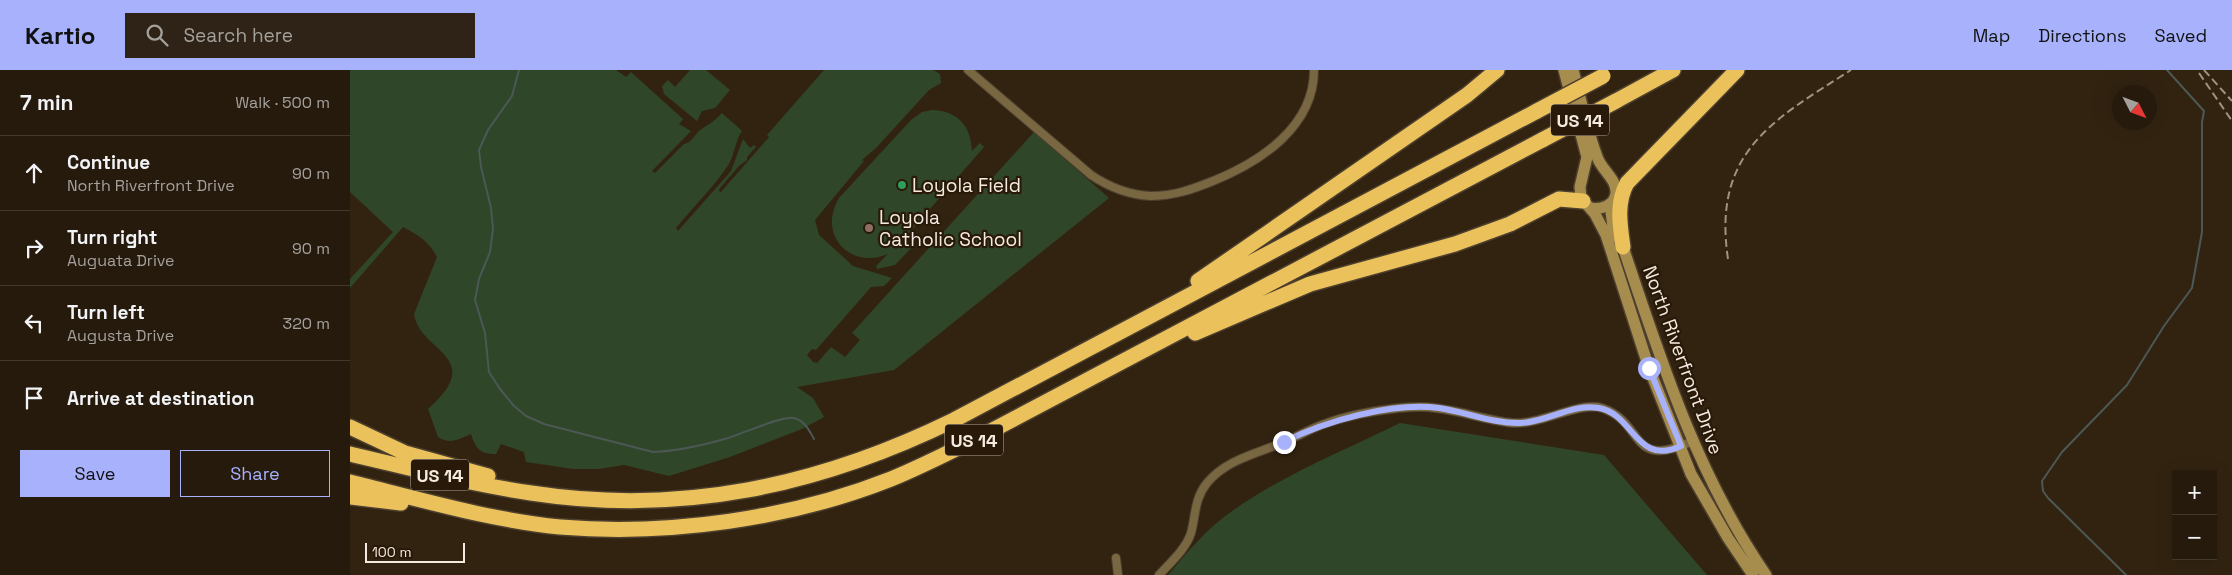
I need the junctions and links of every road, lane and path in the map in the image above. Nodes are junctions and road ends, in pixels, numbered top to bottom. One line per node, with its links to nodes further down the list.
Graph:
1 (968, 70): 2 (street)
2 (1314, 70)
3 (1497, 70): 13 (highway)
4 (1564, 70): 9 (main road)
5 (1573, 70): 9 (main road)
6 (1673, 70): 14 (highway, US 14, bridge)
7 (1737, 70): 10 (highway)
8 (1608, 73): 13 (highway, US 14, bridge)
9 (1592, 157): 10 (main road); 11 (main road)
10 (1616, 198): 11 (main road); 12 (highway)
11 (1586, 204): 14 (highway); 17 (main road, North Riverfront Drive)
12 (1623, 247): 16 (main road, North Riverfront Drive)
13 (1058, 366): 20 (highway, US 14)
14 (1100, 373): 22 (highway, US 14)
15 (350, 427): 20 (highway)
16 (1693, 441): 17 (street); 27 (main road, North Riverfront Drive)
17 (1681, 446): 25 (street); 26 (main road, North Riverfront Drive)
18 (350, 454): 20 (highway, US 14)
19 (350, 482): 22 (highway, US 14)
20 (531, 493)
21 (350, 496): 22 (highway)
22 (494, 517)
23 (1116, 558): 24 (street)
24 (1118, 575)
25 (1159, 575)
26 (1752, 575)
27 (1766, 575)

